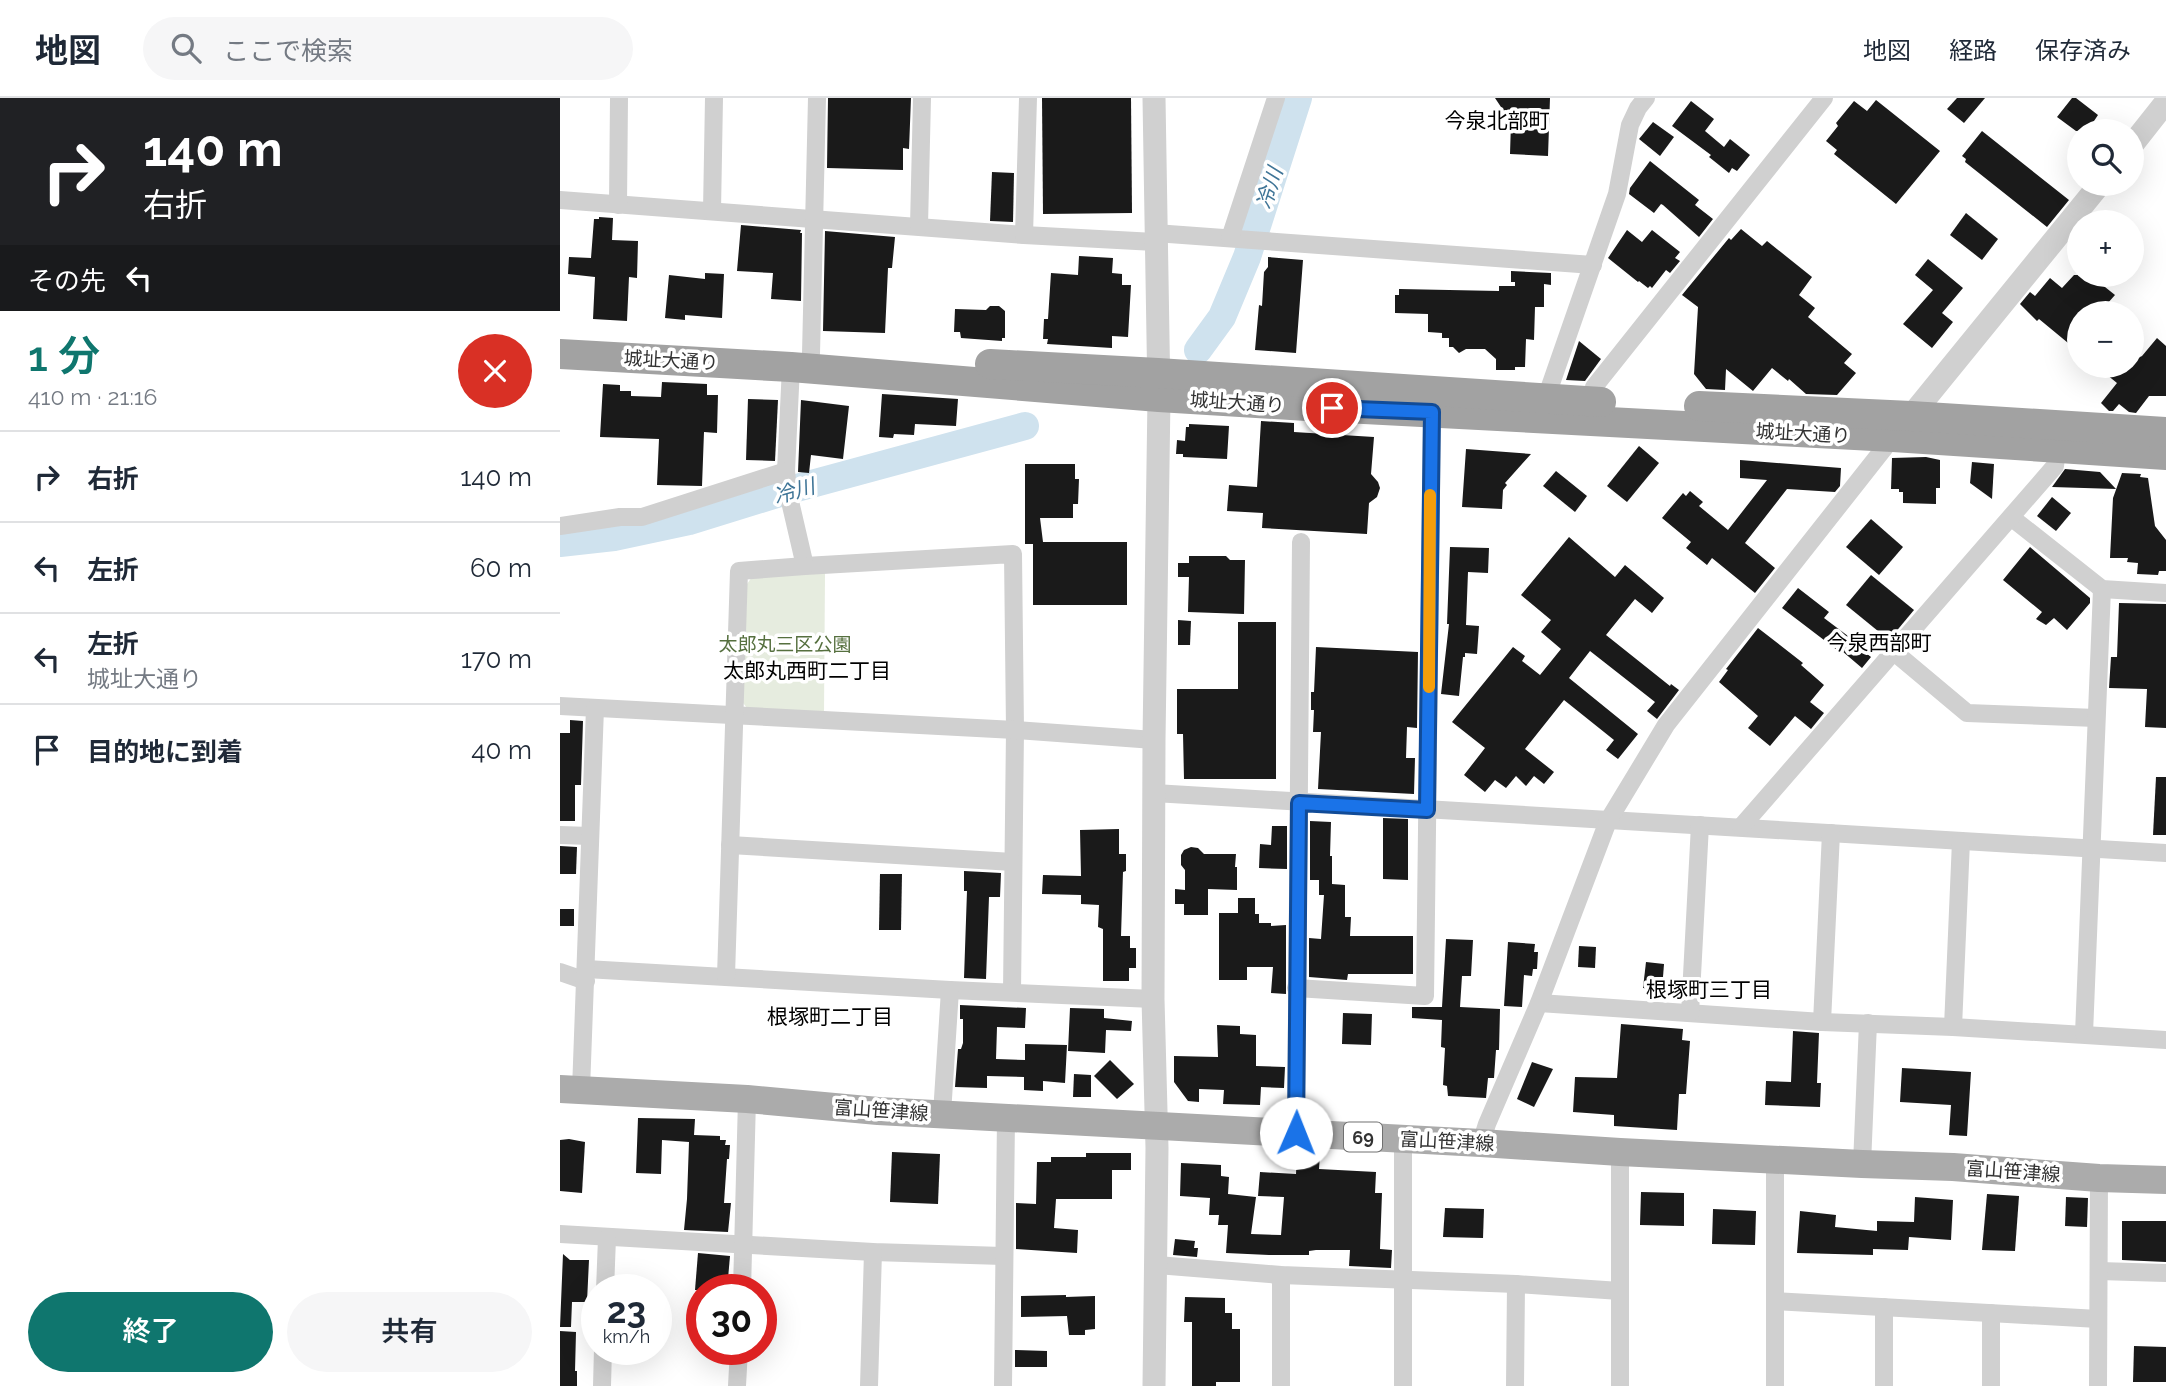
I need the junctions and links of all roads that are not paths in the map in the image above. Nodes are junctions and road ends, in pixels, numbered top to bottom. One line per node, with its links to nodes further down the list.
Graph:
1 (619, 98): 14 (street)
2 (715, 98): 15 (street)
3 (817, 98): 16 (street)
4 (922, 98): 17 (street)
5 (1028, 98): 18 (street)
6 (1154, 98): 19 (street)
7 (1276, 98): 20 (street)
8 (1646, 98): 21 (street)
9 (1824, 98): 27 (street)
10 (2166, 102): 11 (street)
11 (2144, 130)
12 (2090, 196): 29 (street)
13 (560, 200): 14 (street)
14 (618, 205): 15 (street)
15 (712, 211): 16 (street)
16 (814, 219): 17 (street); 24 (street)
17 (919, 226): 18 (street)
18 (1024, 235): 19 (street)
19 (1156, 238): 20 (street); 25 (street)
20 (1230, 238): 21 (street)
21 (1593, 265): 26 (street)
22 (560, 336): 24 (highway, 城址大通り)
23 (560, 354): 24 (highway, 城址大通り)
24 (801, 361): 25 (highway, 城址大通り); 33 (street)
25 (1158, 385): 26 (highway, 城址大通り); 28 (highway, 城址大通り); 46 (street)
26 (1546, 398): 27 (highway, 城址大通り)
27 (1593, 402): 29 (highway, 城址大通り)
28 (1432, 412): 29 (highway, 城址大通り); 49 (street)
29 (1902, 427): 30 (highway, 城址大通り); 31 (highway, 城址大通り); 50 (street)
30 (2166, 432)
31 (2057, 449): 32 (highway, 城址大通り); 34 (street)
32 (2166, 454)
33 (786, 471): 35 (street); 37 (street)
34 (2012, 518): 38 (street); 40 (street)
35 (560, 526)
36 (1301, 542): 48 (street)
37 (805, 566): 43 (street); 45 (street)
38 (2102, 589): 39 (street); 44 (street)
39 (2166, 593)
40 (1893, 651): 44 (street); 52 (street)
41 (560, 705): 42 (street)
42 (595, 708): 43 (street); 55 (street)
43 (735, 715): 45 (street); 57 (street)
44 (2096, 718): 58 (street)
45 (1015, 730): 46 (street); 60 (street)
46 (1154, 740): 47 (street)
47 (1154, 793): 48 (street); 67 (street)
48 (1299, 803): 49 (street); 64 (street)
49 (1427, 810): 50 (street); 64 (street)
50 (1608, 821): 51 (street); 68 (street)
51 (1700, 825): 52 (street); 69 (street)
52 (1741, 827): 53 (street)
53 (1832, 833): 56 (street); 70 (street)
54 (560, 835): 55 (street)
55 (590, 836): 62 (street)
56 (1961, 841): 58 (street); 72 (street)
57 (730, 845): 60 (street); 63 (street)
58 (2092, 849): 59 (street); 73 (street)
59 (2166, 853)
60 (1013, 862): 66 (street)
61 (560, 972): 62 (street)
62 (586, 975): 63 (street); 75 (street)
63 (726, 976): 65 (street)
64 (1296, 988): 80 (street)
65 (950, 989): 66 (street); 77 (street)
66 (1012, 992): 67 (street)
67 (1153, 999): 79 (street)
68 (1539, 1003): 69 (street); 82 (street)
69 (1690, 1013): 70 (street)
70 (1822, 1022): 71 (street)
71 (1868, 1023): 72 (street); 85 (street)
72 (1953, 1027): 73 (street)
73 (2084, 1034): 74 (street)
74 (2166, 1040)
75 (571, 1090): 76 (main road, 富山笹津線 / 69)
76 (747, 1099): 77 (main road, 富山笹津線 / 69); 90 (street)
77 (943, 1114): 78 (main road, 富山笹津線 / 69)
78 (1006, 1117): 79 (main road, 富山笹津線 / 69); 92 (street)
79 (1157, 1126): 80 (main road, 富山笹津線 / 69); 93 (street)
80 (1296, 1133): 81 (main road, 富山笹津線 / 69)
81 (1403, 1139): 82 (main road, 富山笹津線 / 69); 99 (street)
82 (1481, 1143): 83 (main road, 富山笹津線 / 69)
83 (1620, 1152): 84 (main road, 富山笹津線 / 69); 101 (street)
84 (1775, 1159): 85 (main road, 富山笹津線 / 69); 102 (street)
85 (1862, 1164): 86 (main road, 富山笹津線 / 69)
86 (2099, 1178): 87 (main road, 富山笹津線 / 69); 94 (street)
87 (2166, 1180)
88 (560, 1234): 89 (street)
89 (607, 1238): 90 (street); 96 (street)
90 (744, 1243): 91 (street); 97 (street)
91 (873, 1252): 92 (street); 110 (street)
92 (1003, 1256): 111 (street)
93 (1157, 1265): 98 (street); 112 (street)
94 (2099, 1271): 95 (street); 105 (street)
95 (2166, 1273)
96 (606, 1274)
97 (743, 1274)
98 (1281, 1275): 99 (street); 113 (street)
99 (1402, 1279): 100 (street); 114 (street)
100 (1516, 1284): 101 (street); 115 (street)
101 (1620, 1292): 116 (street)
102 (1775, 1301): 103 (street); 117 (street)
103 (1884, 1307): 104 (street); 118 (street)
104 (1991, 1313): 105 (street); 119 (street)
105 (2098, 1319): 120 (street)
106 (603, 1365): 108 (street)
107 (738, 1365): 109 (street)
108 (602, 1386)
109 (737, 1386)
110 (869, 1386)
111 (1003, 1386)
112 (1154, 1386)
113 (1281, 1386)
114 (1403, 1386)
115 (1516, 1386)
116 (1620, 1386)
117 (1775, 1386)
118 (1884, 1386)
119 (1991, 1386)
120 (2098, 1386)

